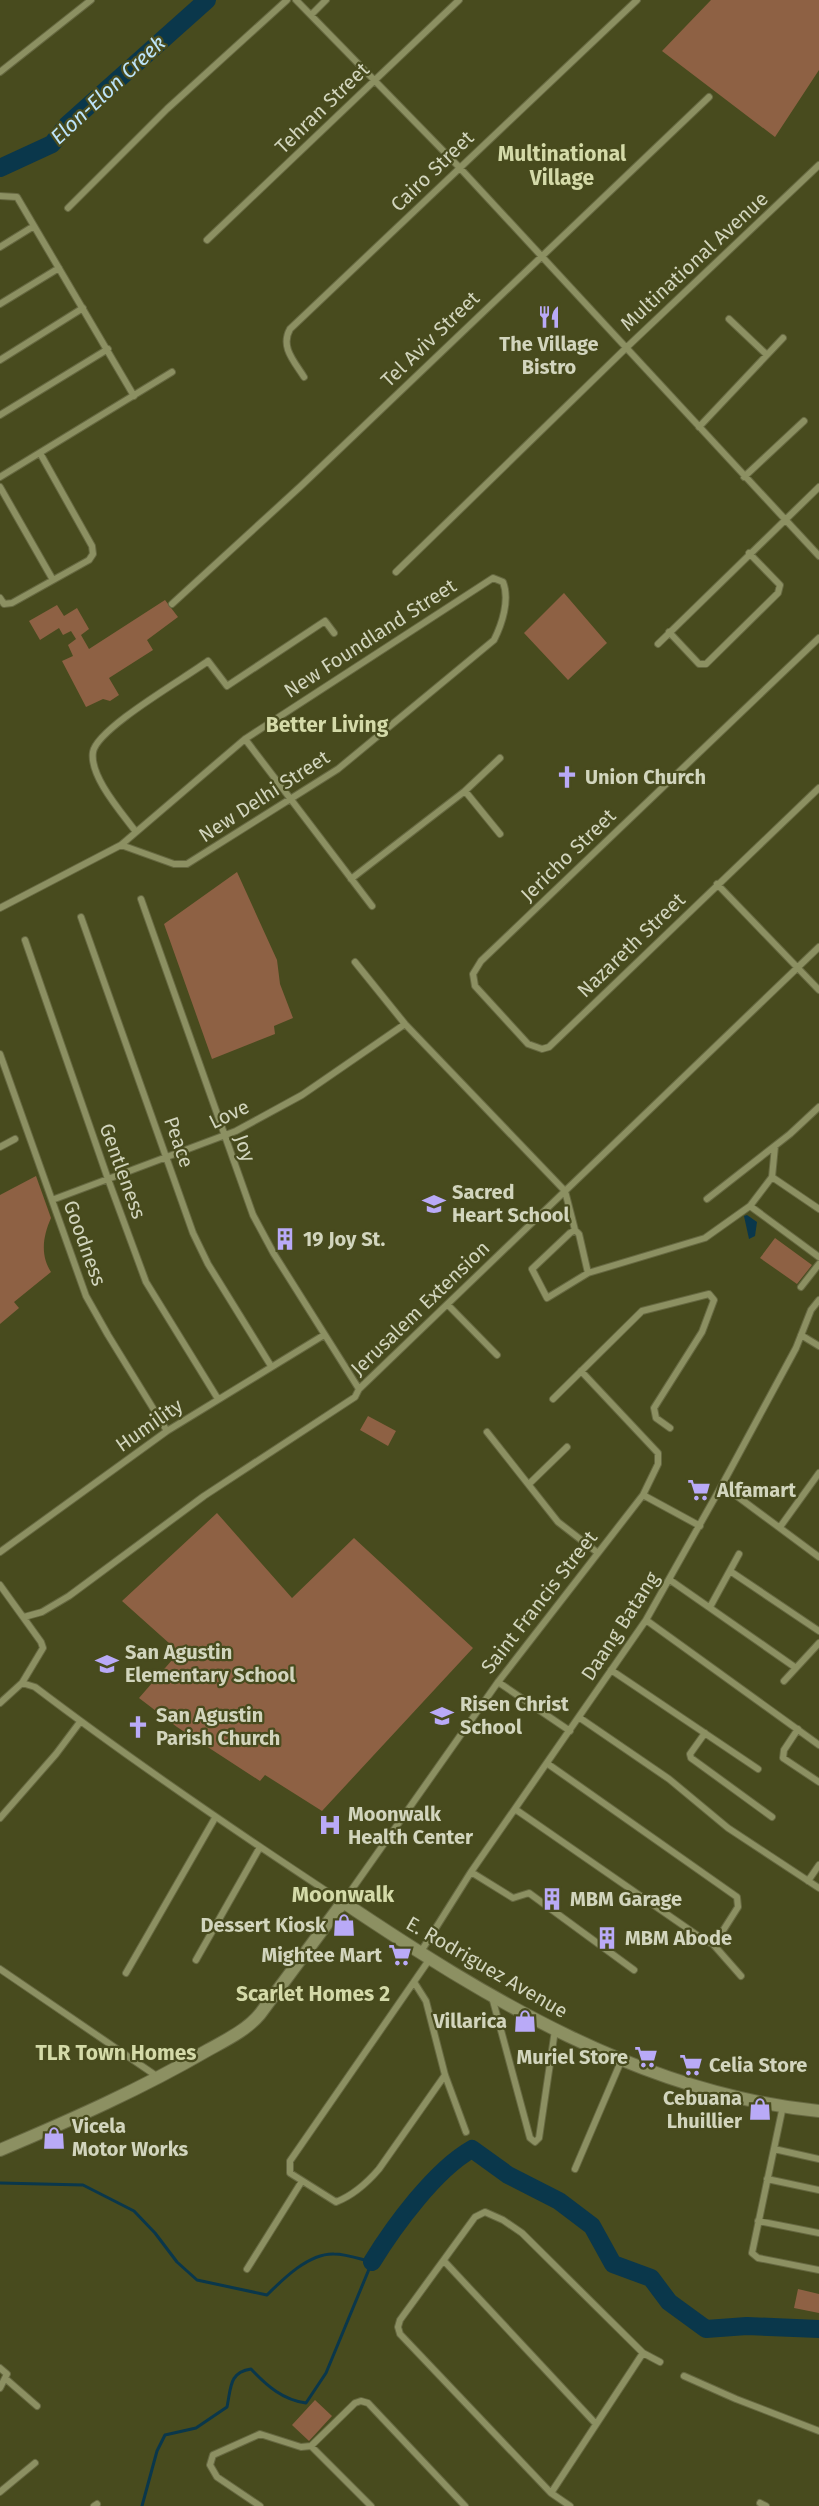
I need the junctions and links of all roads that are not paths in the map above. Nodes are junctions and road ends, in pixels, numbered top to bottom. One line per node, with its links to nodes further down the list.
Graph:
1 (91, 0): 8 (street)
2 (287, 0): 14 (street)
3 (296, 0): 7 (street, Multinational Avenue)
4 (326, 0): 7 (street)
5 (459, 0): 9 (street, Tehran Street)
6 (637, 0): 12 (street, Cairo Street)
7 (311, 15): 9 (street, Multinational Avenue)
8 (0, 72)
9 (374, 81): 12 (street, Multinational Avenue); 16 (street, Tehran Street)
10 (708, 97): 18 (street, Tel Aviv Street)
11 (819, 165): 24 (street, Multinational Avenue)
12 (459, 167): 18 (street, Multinational Avenue); 29 (street, Cairo Street)
13 (0, 196): 15 (street)
14 (68, 208)
15 (34, 226): 17 (street); 19 (street)
16 (207, 240)
17 (0, 247)
18 (541, 256): 24 (street, Multinational Avenue); 46 (street, Tel Aviv Street)
19 (59, 268): 20 (street); 21 (street)
20 (0, 304)
21 (83, 308): 25 (street); 27 (street)
22 (729, 320): 26 (street)
23 (783, 338): 26 (street)
24 (626, 348): 33 (street); 42 (street)
25 (108, 349): 30 (street); 31 (street)
26 (766, 355): 33 (street)
27 (0, 360)
28 (172, 372): 30 (street)
29 (304, 377)
30 (134, 396): 34 (street)
31 (0, 415)
32 (804, 421): 36 (street)
33 (699, 427): 36 (street)
34 (40, 453): 35 (street); 44 (street)
35 (0, 477)
36 (744, 477): 39 (street)
37 (0, 487): 44 (street)
38 (819, 487): 39 (street)
39 (785, 519): 40 (street); 41 (street)
40 (749, 553): 47 (street); 47 (street)
41 (819, 556)
42 (396, 572)
43 (493, 578): 51 (street, New Foundland Street); 55 (street, New Delhi Street)
44 (53, 580): 45 (street)
45 (0, 598)
46 (172, 604)
47 (669, 632): 50 (street)
48 (334, 633): 56 (street)
49 (819, 638): 69 (street, Jericho Street)
50 (658, 644)
51 (244, 740): 55 (street); 56 (street, New Foundland Street)
52 (500, 758): 54 (street)
53 (819, 788): 60 (street, Nazareth Street)
54 (465, 790): 57 (street); 59 (street)
55 (290, 798): 58 (street, New Delhi Street); 59 (street)
56 (136, 832): 58 (street, New Foundland Street)
57 (500, 834)
58 (121, 844): 63 (street, New Foundland Street)
59 (351, 879): 62 (street)
60 (717, 884): 68 (street); 69 (street, Nazareth Street)
61 (141, 899): 74 (street, Joy)
62 (372, 906)
63 (0, 908)
64 (81, 917): 78 (street, Peace)
65 (25, 940): 80 (street, Gentleness)
66 (819, 948): 68 (street, Jerusalem Extension)
67 (355, 962): 71 (street)
68 (798, 968): 70 (street); 81 (street, Jerusalem Extension)
69 (473, 974)
70 (819, 990)
71 (405, 1024): 74 (street, Love); 81 (street)
72 (0, 1054): 83 (street, Goodness)
73 (819, 1107): 76 (street)
74 (223, 1136): 78 (street, Love); 93 (street, Joy)
75 (15, 1139): 77 (street)
76 (776, 1146): 79 (street); 82 (street)
77 (0, 1147)
78 (167, 1157): 80 (street, Love); 97 (street, Peace)
79 (772, 1177): 84 (street); 85 (street)
80 (108, 1179): 83 (street, Love); 100 (street, Gentleness)
81 (565, 1191): 86 (street); 92 (street, Jerusalem Extension)
82 (707, 1199)
83 (52, 1200): 103 (street, Goodness)
84 (750, 1206): 87 (street); 89 (street)
85 (819, 1209)
86 (575, 1230): 89 (street); 89 (street)
87 (819, 1257)
88 (819, 1264): 90 (street)
89 (588, 1273)
90 (801, 1287)
91 (819, 1300): 94 (street, Daang Batang)
92 (448, 1305): 96 (street); 99 (street, Jerusalem Extension)
93 (324, 1335): 97 (street, Humility); 99 (street, Joy)
94 (801, 1335): 95 (street); 108 (street, Daang Batang)
95 (819, 1346)
96 (497, 1355)
97 (271, 1366): 100 (street, Humility)
98 (581, 1371): 101 (street); 102 (street); 109 (street, Saint Francis Street)
99 (359, 1389): 120 (street, Jerusalem Extension)
100 (218, 1399): 103 (street, Humility)
101 (553, 1399)
102 (670, 1428)
103 (167, 1431): 112 (street, Humility)
104 (487, 1432): 107 (street)
105 (567, 1447): 107 (street)
106 (819, 1473): 111 (street)
107 (530, 1484): 113 (street)
108 (722, 1485): 110 (street, Daang Batang); 111 (street)
109 (643, 1495): 110 (street); 113 (street, Saint Francis Street)
110 (700, 1526): 117 (street, Daang Batang)
111 (780, 1527): 115 (street)
112 (0, 1552)
113 (598, 1553): 127 (street, Saint Francis Street)
114 (739, 1554): 116 (street)
115 (819, 1557)
116 (730, 1571): 119 (street); 122 (street)
117 (670, 1580): 119 (street); 121 (street, Daang Batang)
118 (0, 1585): 120 (street)
119 (710, 1607): 124 (street)
120 (24, 1617): 128 (street)
121 (646, 1620): 125 (street, Daang Batang); 132 (street)
122 (819, 1631)
123 (819, 1643): 124 (street)
124 (796, 1668): 126 (street)
125 (611, 1670): 130 (street, Daang Batang); 134 (street)
126 (784, 1681)
127 (498, 1682): 133 (street); 148 (street, Saint Francis Street)
128 (22, 1683): 129 (street); 131 (street, E. Rodriguez Avenue)
129 (0, 1703)
130 (580, 1718): 133 (street, Daang Batang); 146 (street)
131 (80, 1722): 141 (street); 142 (street, E. Rodriguez Avenue)
132 (798, 1729): 135 (street); 138 (street)
133 (570, 1731): 136 (street, Daang Batang)
134 (705, 1733): 137 (street); 140 (street)
135 (819, 1745)
136 (548, 1764): 139 (street, Daang Batang); 149 (street)
137 (758, 1769)
138 (819, 1782)
139 (515, 1809): 145 (street, Daang Batang); 149 (street)
140 (772, 1817)
141 (0, 1818)
142 (215, 1818): 143 (street, E. Rodriguez Avenue); 154 (street)
143 (260, 1847): 148 (street, E. Rodriguez Avenue); 151 (street)
144 (819, 1865): 146 (street)
145 (471, 1872): 150 (street, Daang Batang); 153 (street)
146 (808, 1881): 147 (street)
147 (819, 1888)
148 (343, 1902): 150 (main road, E. Rodriguez Avenue); 161 (main road)
149 (712, 1943): 155 (street)
150 (424, 1957): 156 (street, Daang Batang); 157 (main road, E. Rodriguez Avenue)
151 (196, 1960)
152 (0, 1969): 161 (street)
153 (634, 1970)
154 (126, 1973)
155 (741, 1976)
156 (414, 1982): 160 (street); 170 (street, Daang Batang)
157 (492, 1997): 158 (main road, E. Rodriguez Avenue); 158 (street)
158 (555, 2030): 159 (main road, E. Rodriguez Avenue)
159 (622, 2059): 162 (main road, E. Rodriguez Avenue); 168 (street)
160 (445, 2075): 164 (street); 170 (street)
161 (159, 2078): 166 (main road)
162 (783, 2105): 163 (main road, E. Rodriguez Avenue); 165 (street)
163 (819, 2111)
164 (466, 2132)
165 (774, 2149): 167 (street); 169 (street)
166 (0, 2150)
167 (819, 2159)
168 (575, 2169)
169 (767, 2179): 171 (street); 172 (street)
170 (302, 2181): 175 (street)
171 (819, 2190)
172 (758, 2221): 173 (street); 176 (street)
173 (819, 2233)
174 (445, 2262): 177 (street); 184 (street); 189 (street)
175 (247, 2270)
176 (819, 2271)
177 (643, 2353): 178 (street); 184 (street)
178 (660, 2362)
179 (0, 2367): 181 (street)
180 (684, 2376): 185 (street)
181 (7, 2377): 182 (street); 183 (street)
182 (0, 2388)
183 (37, 2406)
184 (596, 2424): 189 (street)
185 (819, 2430)
186 (311, 2446): 190 (street); 191 (street); 192 (street)
187 (35, 2463): 188 (street)
188 (0, 2492)
189 (551, 2493): 193 (street)
190 (260, 2506)
191 (371, 2506)
192 (465, 2506)
193 (570, 2506)

